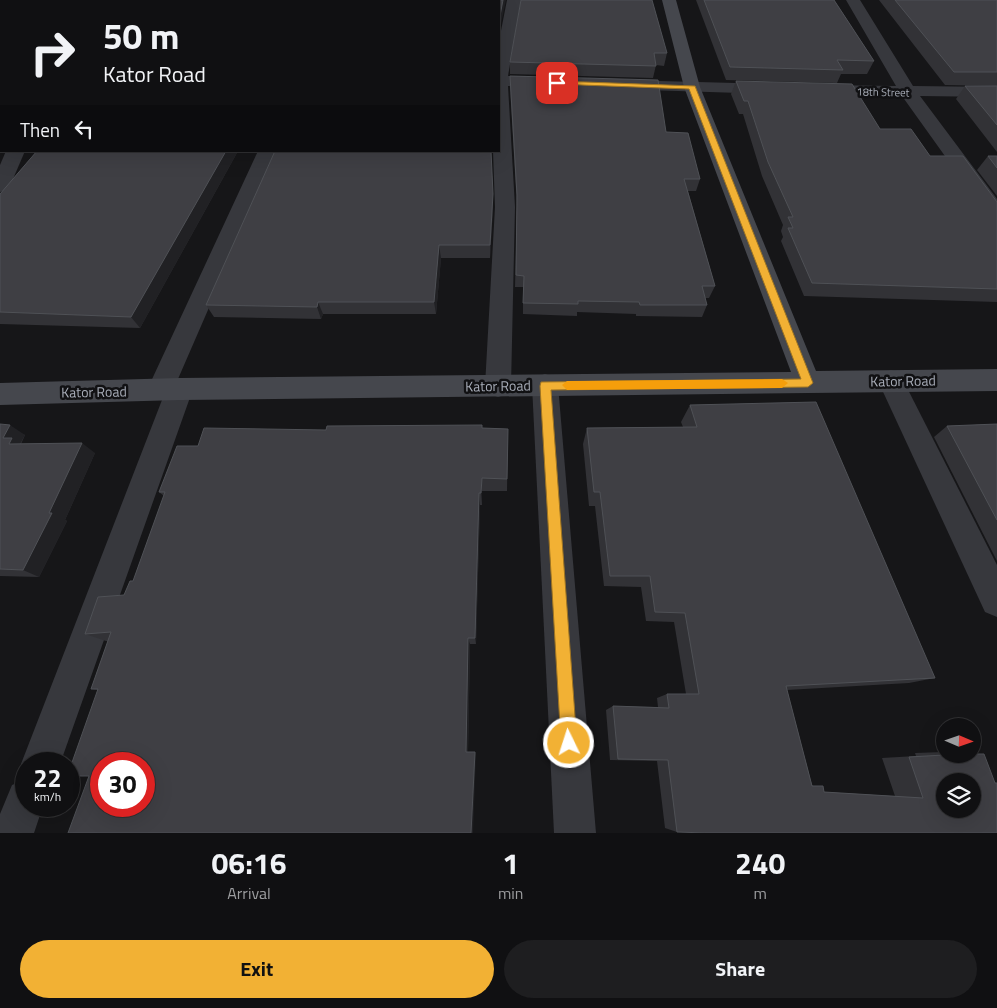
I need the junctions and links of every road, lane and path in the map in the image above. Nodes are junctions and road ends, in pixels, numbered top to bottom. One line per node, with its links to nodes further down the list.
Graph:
1 (514, 0): 4 (street)
2 (669, 0): 8 (main road)
3 (853, 0): 9 (street)
4 (500, 76)
5 (500, 81): 6 (street)
6 (566, 83)
7 (605, 84): 8 (street, 18th Street)
8 (692, 87): 9 (street, 18th Street); 18 (main road)
9 (908, 92): 10 (street, 18th Street); 15 (street)
10 (997, 92)
11 (500, 102): 19 (street)
12 (16, 152): 14 (street)
13 (268, 152): 21 (street)
14 (0, 186)
15 (997, 214)
16 (997, 380): 17 (main road, Kator Road)
17 (891, 381): 18 (main road, Kator Road); 23 (street)
18 (808, 383): 20 (main road, Kator Road)
19 (498, 386): 20 (main road, Kator Road); 21 (main road, Kator Road)
20 (545, 386): 27 (street)
21 (170, 390): 22 (main road, Kator Road); 24 (street)
22 (0, 394)
23 (997, 600)
24 (44, 752)
25 (19, 817): 26 (street)
26 (13, 833)
27 (575, 833)

